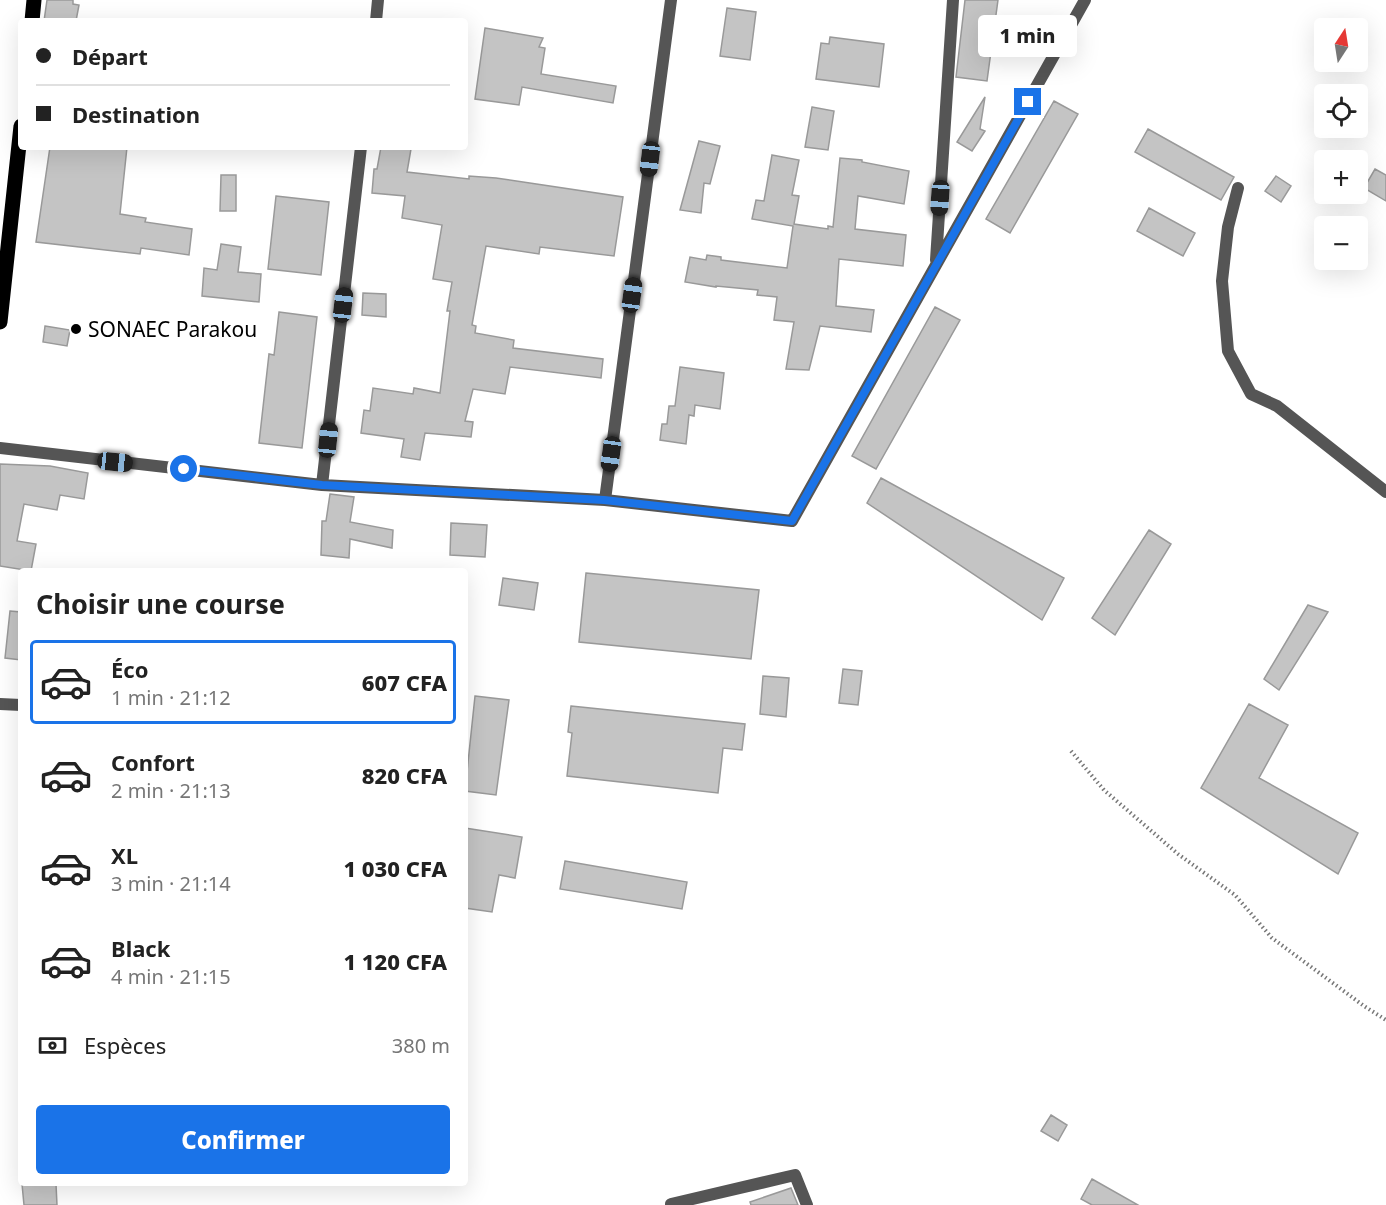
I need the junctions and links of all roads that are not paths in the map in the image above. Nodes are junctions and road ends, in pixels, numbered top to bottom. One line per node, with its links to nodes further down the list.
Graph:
1 (34, 0): 6 (main road)
2 (378, 0): 7 (street)
3 (671, 0): 16 (street)
4 (953, 0): 11 (street)
5 (1085, 0): 11 (street)
6 (32, 18)
7 (376, 18)
8 (18, 150): 12 (main road)
9 (362, 150): 14 (street)
10 (1239, 188): 15 (street)
11 (936, 264): 16 (street)
12 (0, 322)
13 (0, 448): 14 (street)
14 (322, 485): 16 (street)
15 (1386, 492)
16 (604, 500)
17 (0, 704): 18 (street)
18 (18, 705)
19 (671, 1204): 20 (street)
20 (807, 1205)

